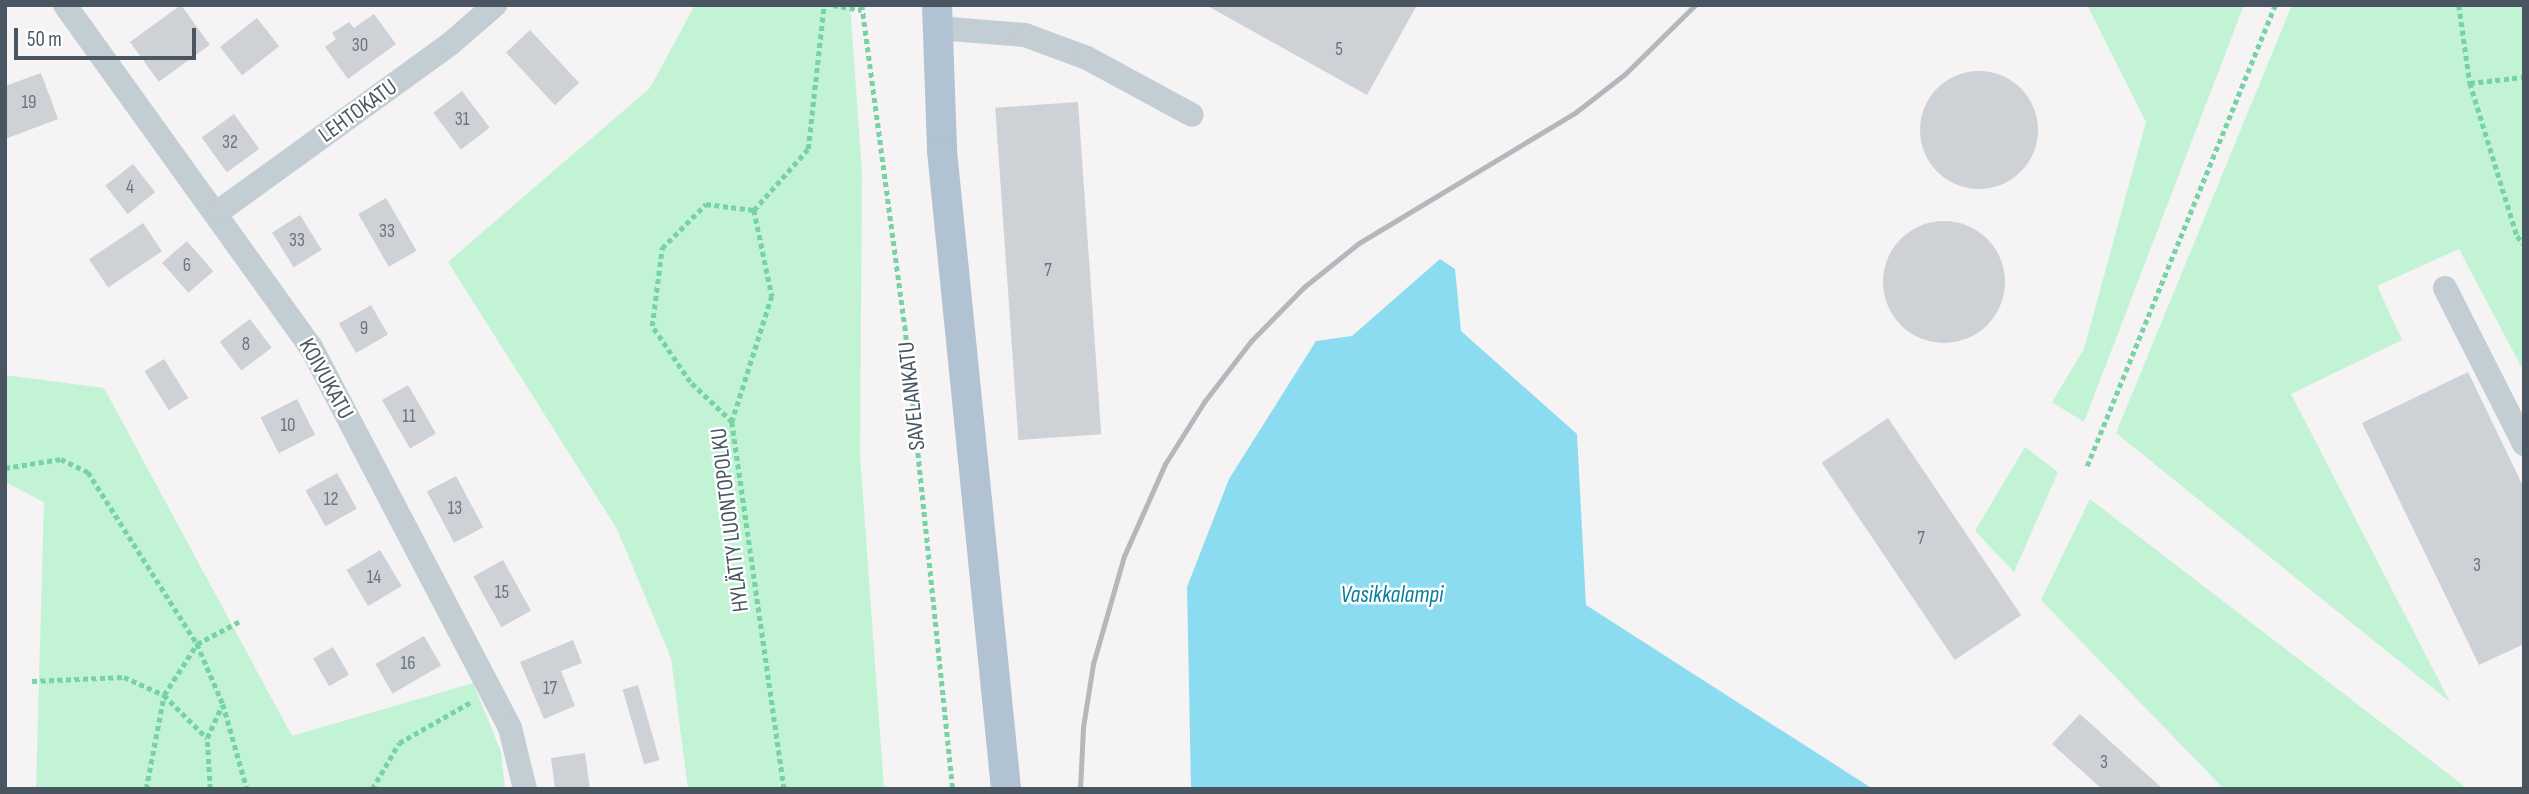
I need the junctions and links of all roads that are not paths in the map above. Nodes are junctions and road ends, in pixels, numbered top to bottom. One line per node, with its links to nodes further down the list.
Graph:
1 (65, 5): 5 (street, KOIVUKATU)
2 (495, 5): 5 (street, LEHTOKATU)
3 (938, 17): 4 (street); 9 (main road)
4 (1192, 115)
5 (218, 212): 8 (street, KOIVUKATU)
6 (2445, 288): 7 (street)
7 (2524, 444)
8 (525, 789)
9 (1006, 789)

